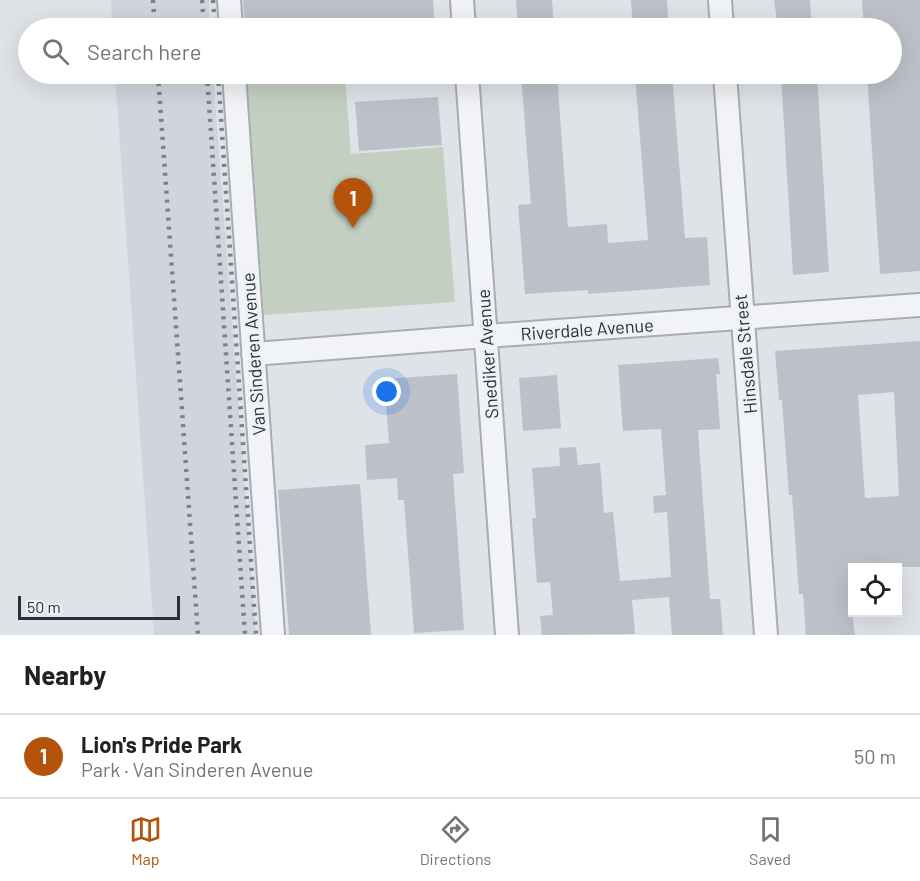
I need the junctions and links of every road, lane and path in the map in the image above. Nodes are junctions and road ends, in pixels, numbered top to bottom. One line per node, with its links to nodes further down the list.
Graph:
1 (229, 0): 4 (street)
2 (462, 0): 5 (street)
3 (720, 0): 6 (street)
4 (230, 18)
5 (463, 18)
6 (721, 18)
7 (235, 84): 13 (street, Van Sinderen Avenue)
8 (468, 84): 12 (street, Snediker Avenue)
9 (726, 84): 11 (street, Hinsdale Street)
10 (920, 305): 11 (street, Riverdale Avenue)
11 (743, 318): 12 (street, Riverdale Avenue); 16 (street, Hinsdale Street)
12 (486, 336): 13 (street, Riverdale Avenue); 15 (street, Snediker Avenue)
13 (253, 354): 14 (street, Van Sinderen Avenue)
14 (273, 635)
15 (507, 635)
16 (766, 635)

